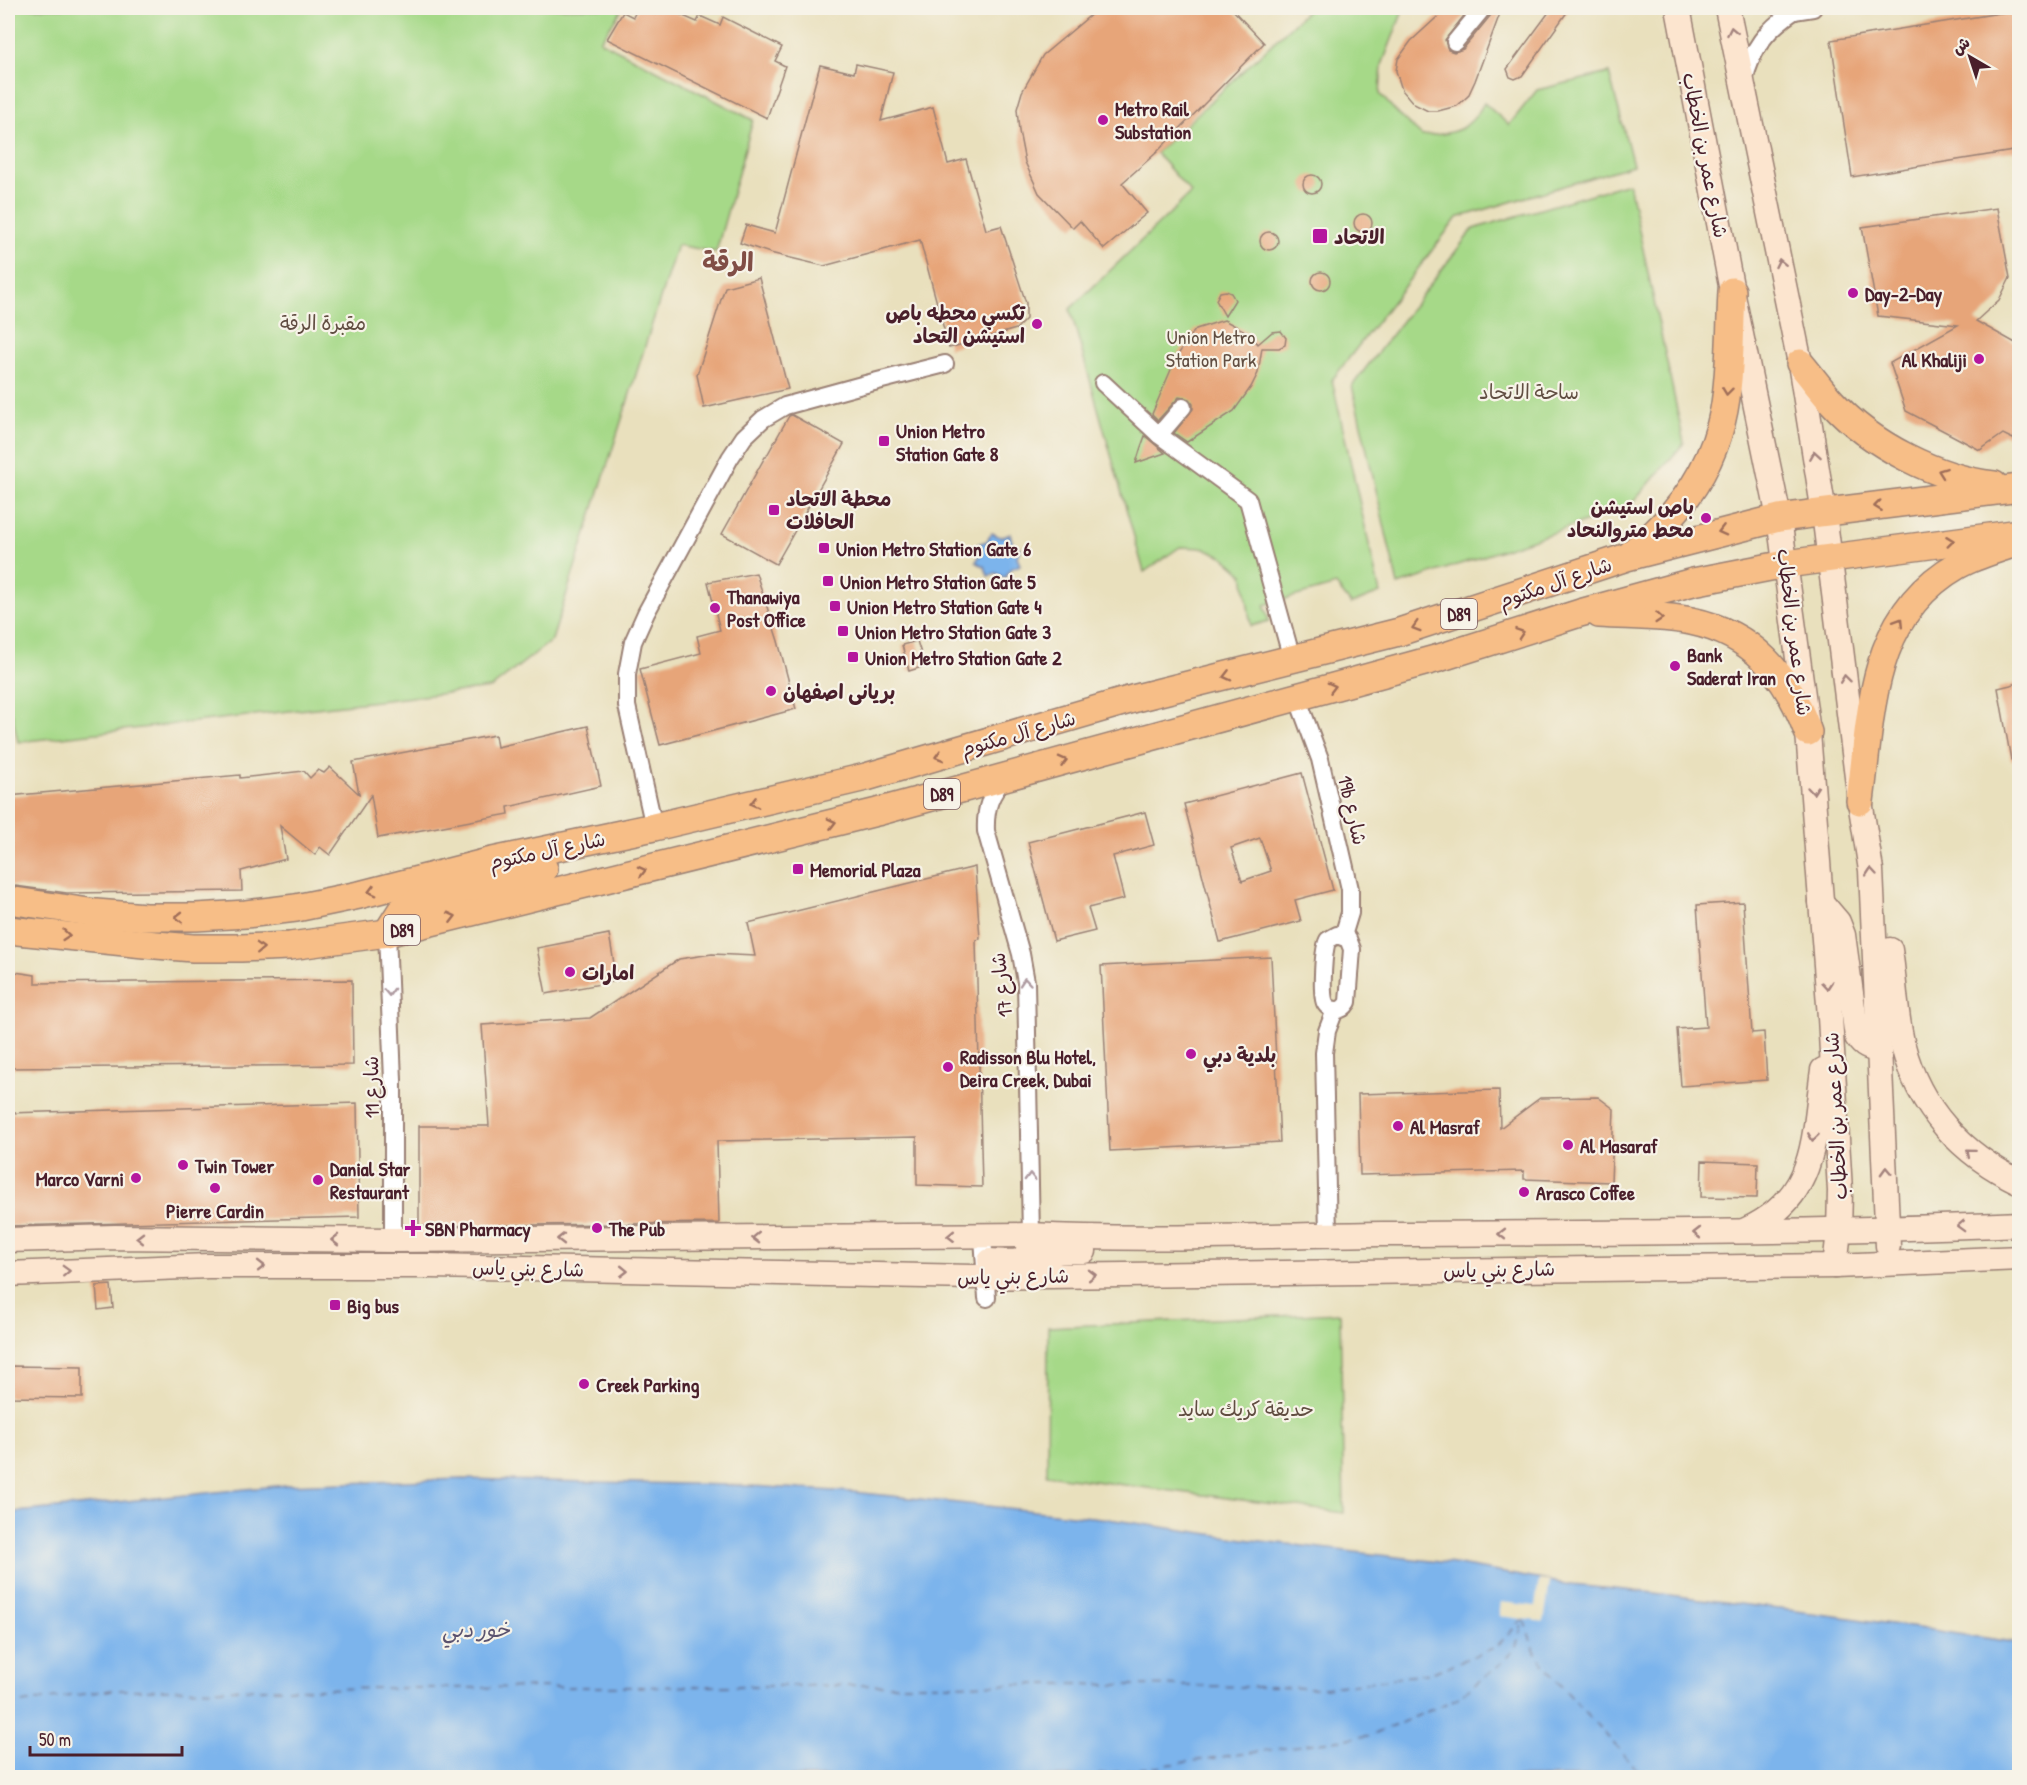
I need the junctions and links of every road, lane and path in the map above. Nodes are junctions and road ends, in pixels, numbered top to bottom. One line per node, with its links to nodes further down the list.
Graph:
1 (1483, 8): 6 (street)
2 (1678, 8): 8 (main road, شارع عمر بن الخطاب)
3 (1727, 8): 7 (main road, one-way to 3)
4 (1813, 8): 5 (street)
5 (1787, 9): 7 (street)
6 (1455, 42)
7 (1743, 88): 9 (main road, one-way to 7)
8 (1732, 291): 16 (main road, شارع عمر بن الخطاب); 19 (main road, one-way to 19)
9 (1800, 363): 14 (main road, one-way to 9); 15 (main road, one-way to 9)
10 (945, 364): 30 (street)
11 (1103, 383): 13 (street)
12 (1184, 407): 13 (street)
13 (1159, 435): 23 (street)
14 (2019, 488): 15 (main road, شارع آل مكتوم / D89, one-way to 15)
15 (1824, 513): 16 (main road, شارع آل مكتوم / D89); 20 (main road)
16 (1779, 518): 19 (main road, شارع آل مكتوم / D89, one-way to 19); 21 (main road, شارع عمر بن الخطاب)
17 (2019, 533): 20 (main road, شارع آل مكتوم / D89, one-way to 17)
18 (2019, 541): 28 (main road, one-way to 18)
19 (1627, 557): 23 (main road, شارع آل مكتوم / D89, one-way to 23)
20 (1830, 558): 21 (main road, شارع آل مكتوم / D89); 28 (main road, one-way to 20)
21 (1786, 564): 22 (main road, شارع آل مكتوم / D89); 25 (main road, شارع عمر بن الخطاب)
22 (1580, 613): 24 (main road, شارع آل مكتوم / D89, one-way to 22); 25 (main road, one-way to 25)
23 (1292, 659): 27 (main road, شارع آل مكتوم / D89, one-way to 27)
24 (1297, 697): 26 (main road, شارع آل مكتوم / D89, one-way to 24); 36 (street, 19b شارع)
25 (1808, 732): 32 (main road, شارع عمر بن الخطاب, one-way to 32)
26 (1007, 776): 29 (main road, شارع آل مكتوم / D89); 45 (street, شارع 17, one-way to 26)
27 (866, 777): 29 (main road); 30 (main road, شارع آل مكتوم / D89, one-way to 30)
28 (1860, 801): 33 (main road, one-way to 28)
29 (877, 812): 35 (main road, شارع آل مكتوم / D89, one-way to 29)
30 (654, 827): 31 (main road, شارع آل مكتوم / D89, one-way to 31); 35 (main road)
31 (8, 900)
32 (1821, 902): 38 (main road, شارع عمر بن الخطاب, one-way to 38); 39 (main road)
33 (1874, 907): 39 (main road); 40 (main road, one-way to 33)
34 (8, 930): 35 (main road, شارع آل مكتوم / D89, one-way to 35)
35 (387, 933): 50 (street, شارع 11, one-way to 50)
36 (1343, 936): 37 (street); 37 (street)
37 (1335, 1010): 46 (street)
38 (1830, 1017): 43 (main road, شارع عمر بن الخطاب); 44 (main road, one-way to 44)
39 (1880, 1050): 42 (main road, one-way to 39)
40 (2019, 1182)
41 (2019, 1224): 42 (main road, شارع بني ياس, one-way to 42)
42 (1887, 1230): 43 (main road, شارع بني ياس); 52 (main road)
43 (1839, 1231): 44 (main road, شارع بني ياس); 53 (main road, شارع عمر بن الخطاب)
44 (1741, 1233): 46 (main road, شارع بني ياس, one-way to 46)
45 (1031, 1235): 47 (main road, شارع بني ياس); 48 (main road, شارع بني ياس); 56 (main road)
46 (1328, 1235): 47 (main road, شارع بني ياس)
47 (1288, 1236): 55 (main road)
48 (983, 1237): 50 (main road, شارع بني ياس, one-way to 50); 56 (street)
49 (8, 1240): 50 (main road, شارع بني ياس, one-way to 49)
50 (393, 1240)
51 (2019, 1258): 52 (main road, شارع بني ياس)
52 (1888, 1263): 53 (main road, شارع بني ياس)
53 (1835, 1266): 55 (main road, شارع بني ياس, one-way to 53)
54 (8, 1274): 56 (main road, شارع بني ياس, one-way to 56)
55 (1032, 1276): 56 (main road, شارع بني ياس)
56 (985, 1279)

